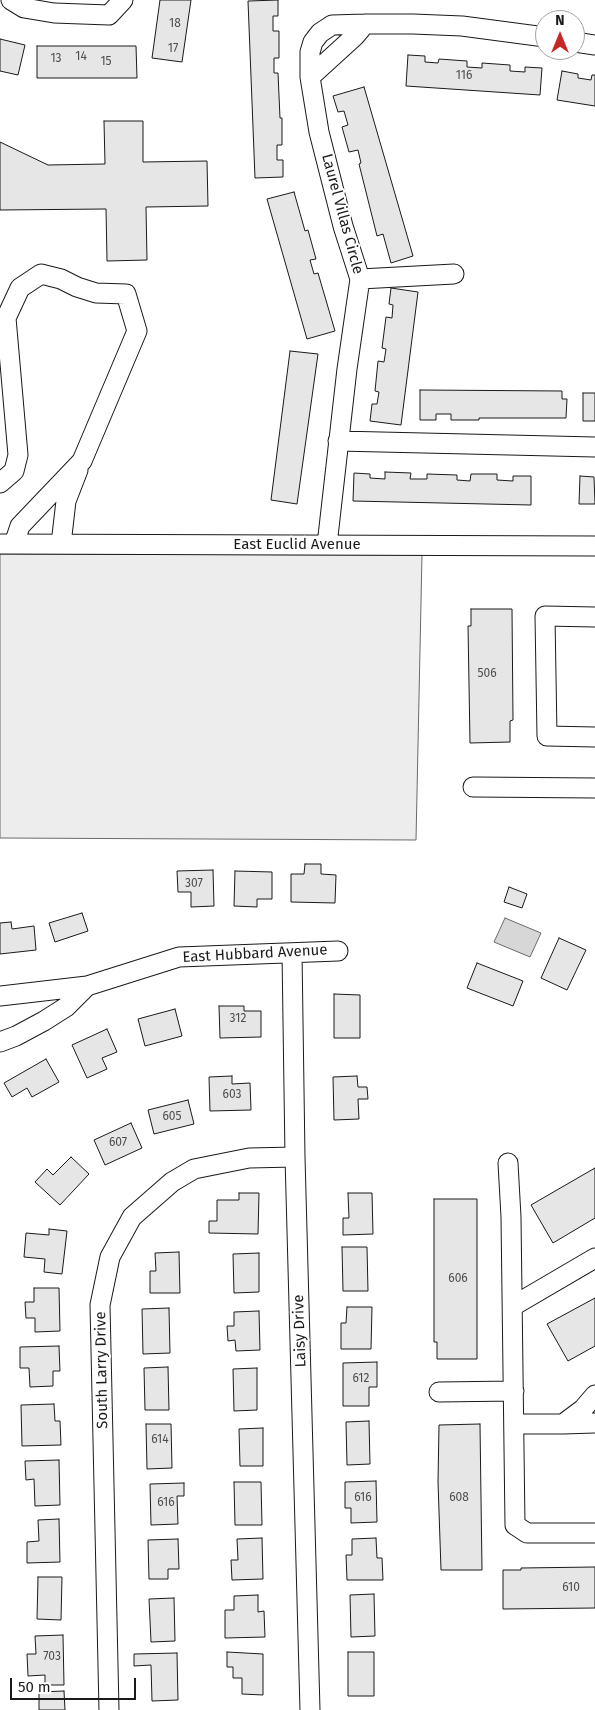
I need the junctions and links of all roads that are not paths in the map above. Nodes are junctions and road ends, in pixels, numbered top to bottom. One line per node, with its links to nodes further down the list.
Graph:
1 (11, 0): 2 (street)
2 (122, 0)
3 (365, 24): 4 (street, Laurel Villas Circle); 5 (street); 5 (street, Laurel Villas Circle)
4 (535, 36)
5 (310, 77): 7 (street, Laurel Villas Circle)
6 (454, 274): 7 (street)
7 (360, 279): 8 (street, Laurel Villas Circle)
8 (338, 441): 9 (street); 14 (street, Laurel Villas Circle)
9 (595, 447)
10 (82, 461): 11 (street); 12 (street); 13 (street)
11 (0, 483)
12 (7, 544): 13 (street, East Euclid Avenue)
13 (61, 544): 14 (street, East Euclid Avenue)
14 (326, 545): 15 (street, East Euclid Avenue)
15 (595, 546)
16 (595, 617): 17 (street)
17 (595, 737)
18 (473, 787): 19 (street)
19 (595, 788)
20 (338, 951): 21 (street, East Hubbard Avenue)
21 (292, 953): 22 (street, East Hubbard Avenue); 25 (street, Laisy Drive)
22 (86, 986): 23 (street, East Hubbard Avenue); 24 (street, East Hubbard Avenue)
23 (0, 996)
24 (0, 1042)
25 (295, 1157): 36 (street, South Larry Drive); 37 (street, Laisy Drive)
26 (508, 1163): 28 (street)
27 (595, 1258): 28 (street)
28 (513, 1306): 29 (street)
29 (514, 1391): 30 (street); 33 (street)
30 (440, 1392)
31 (595, 1395): 34 (street)
32 (595, 1423): 34 (street)
33 (514, 1424): 34 (street); 35 (street)
34 (562, 1424)
35 (595, 1533)
36 (109, 1710)
37 (310, 1710)

